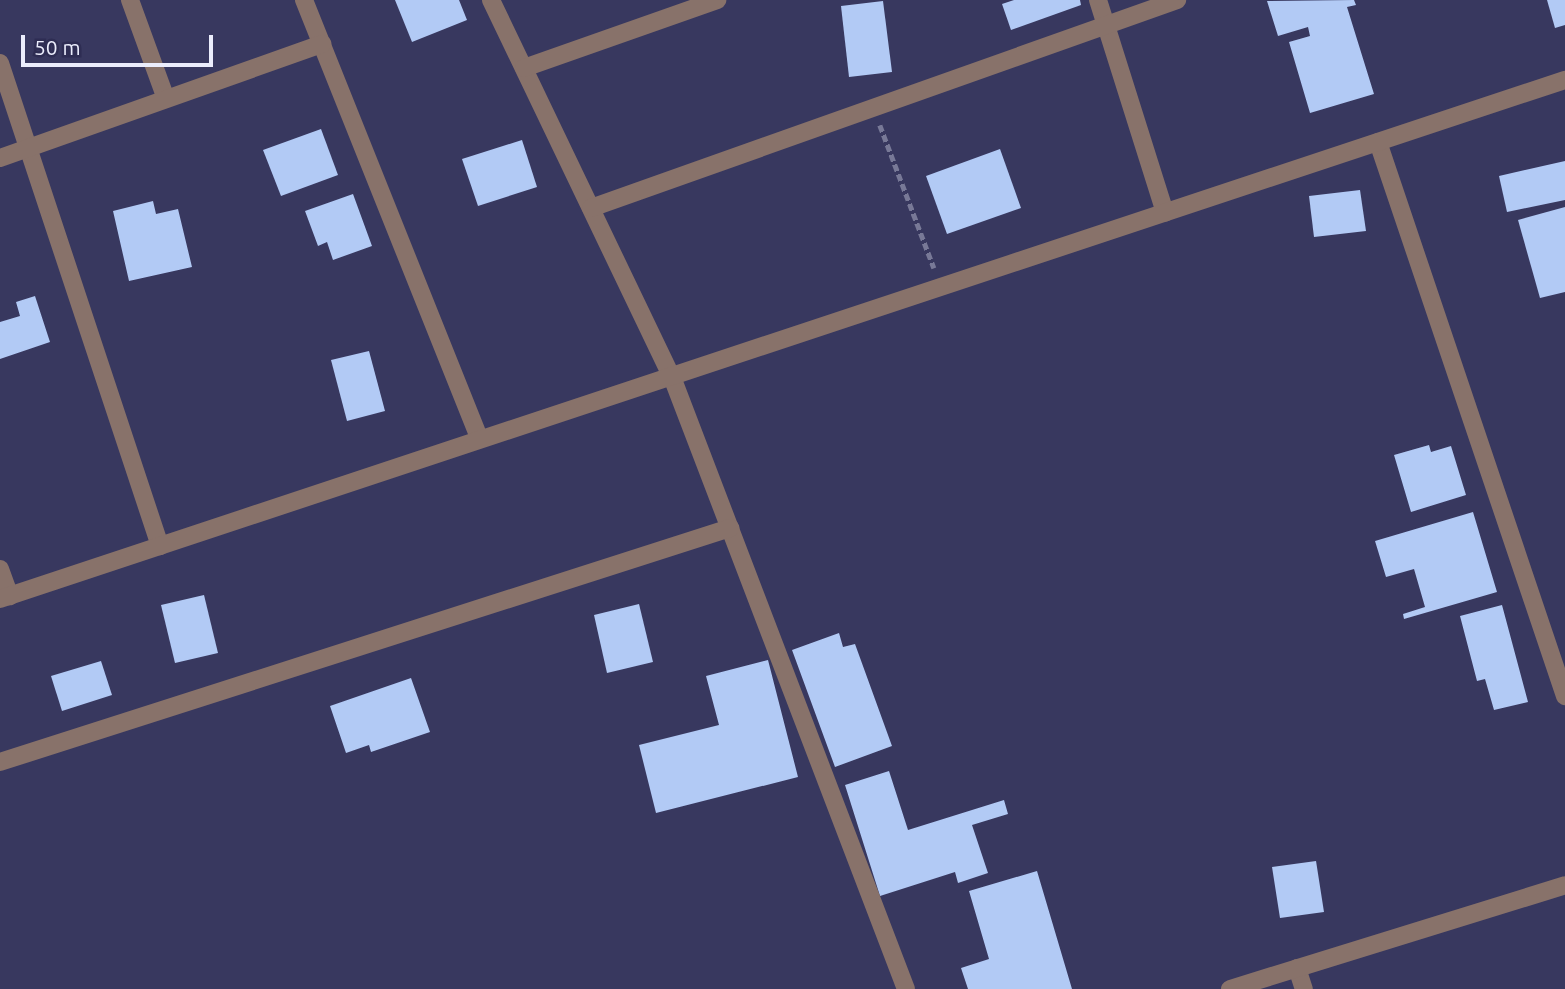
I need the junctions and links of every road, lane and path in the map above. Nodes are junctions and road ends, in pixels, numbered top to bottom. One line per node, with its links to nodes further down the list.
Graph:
1 (130, 0): 12 (street)
2 (304, 0): 8 (street)
3 (491, 0): 10 (street)
4 (717, 0): 10 (street)
5 (1098, 0): 7 (street)
6 (1177, 0): 7 (street)
7 (1105, 25): 13 (street); 18 (street)
8 (322, 44): 12 (street); 21 (street)
9 (0, 63): 15 (street)
10 (524, 68): 17 (street)
11 (1565, 80): 14 (street)
12 (166, 99): 15 (street)
13 (874, 108): 17 (street); 19 (path)
14 (1378, 142): 18 (street); 26 (street)
15 (27, 149): 16 (street); 23 (street)
16 (0, 158)
17 (591, 208): 20 (street)
18 (1165, 213): 19 (street)
19 (941, 287): 20 (street)
20 (672, 377): 21 (street); 22 (street)
21 (480, 439): 23 (street)
22 (730, 528): 27 (street); 30 (street)
23 (160, 546): 25 (street)
24 (0, 569): 25 (street)
25 (5, 597)
26 (1565, 696)
27 (0, 762)
28 (1565, 885): 29 (street)
29 (1297, 968): 31 (street); 32 (street)
30 (906, 989)
31 (1230, 989)
32 (1304, 989)

